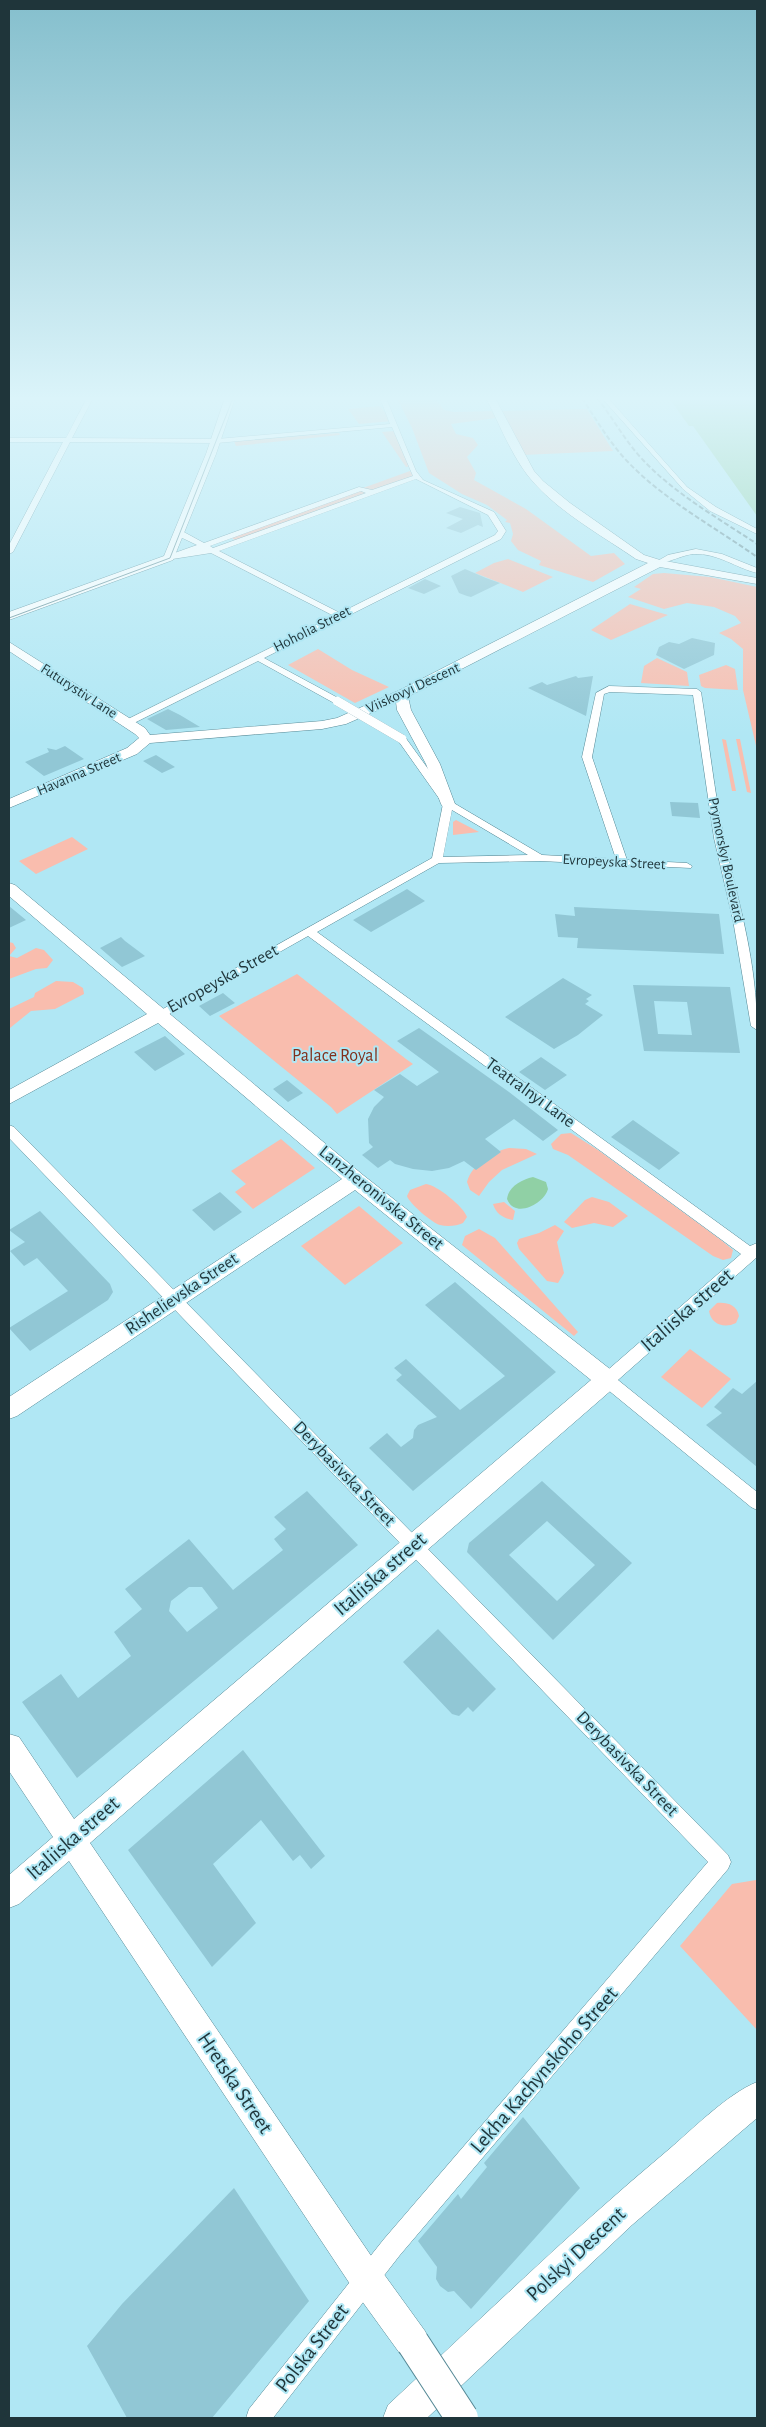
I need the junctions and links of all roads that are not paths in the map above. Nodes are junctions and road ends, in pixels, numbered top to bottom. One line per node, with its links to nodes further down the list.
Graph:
1 (31, 511): 12 (street)
2 (189, 511): 9 (street)
3 (295, 511): 10 (street)
4 (321, 511): 11 (street)
5 (485, 511): 18 (street, Hoholia Street)
6 (577, 511): 14 (street)
7 (718, 511): 8 (street)
8 (757, 532)
9 (180, 533): 10 (street); 13 (street)
10 (203, 544): 11 (street); 13 (street)
11 (214, 550): 13 (street); 18 (street)
12 (9, 552)
13 (169, 558): 17 (street)
14 (658, 563): 15 (street); 16 (street); 21 (street, Viiskovyi Descent)
15 (757, 571)
16 (757, 581)
17 (9, 616)
18 (340, 616): 20 (street, Hoholia Street)
19 (9, 646): 22 (street, Futurystiv Lane)
20 (257, 657): 22 (street, Hoholia Street); 25 (street, bridge)
21 (405, 693): 23 (street, Viiskovyi Descent); 25 (street)
22 (127, 723): 23 (street, Futurystiv Lane)
23 (146, 739): 24 (street, Havanna Street)
24 (9, 804)
25 (448, 804): 26 (street); 27 (street)
26 (540, 858): 27 (street, Evropeyska Street); 28 (street, Evropeyska Street)
27 (438, 860): 31 (street, Evropeyska Street)
28 (623, 863): 29 (street, Evropeyska Street); 33 (street, Prymorskyi Boulevard)
29 (687, 866)
30 (9, 888): 32 (street, Lanzheronivska Street)
31 (310, 932): 32 (street, Evropeyska Street); 37 (street, Teatralnyi Lane)
32 (160, 1014): 34 (street, Evropeyska Street); 36 (street, Lanzheronivska Street)
33 (757, 1026)
34 (9, 1098)
35 (9, 1130): 38 (street, Derybasivska Street)
36 (356, 1180): 38 (street, Rishelievska Street); 39 (street, Lanzheronivska Street)
37 (754, 1251): 39 (street, Italiiska street)
38 (174, 1300): 40 (street, Rishelievska Street); 42 (street, Derybasivska Street)
39 (607, 1380): 41 (street, Lanzheronivska Street); 42 (street, Italiiska street)
40 (9, 1409)
41 (757, 1502)
42 (414, 1545): 44 (street, Italiiska street); 45 (street, Derybasivska Street)
43 (9, 1747): 44 (street, Hretska Street)
44 (72, 1838): 46 (street, Italiiska street); 48 (street, Hretska Street)
45 (721, 1862): 48 (street, Lekha Kachynskoho Street)
46 (9, 1894)
47 (757, 2098): 50 (street, Polskyi Descent)
48 (366, 2278): 49 (street, Polska Street); 51 (street, Hretska Street, bridge)
49 (258, 2418)
50 (401, 2418)
51 (462, 2418)

